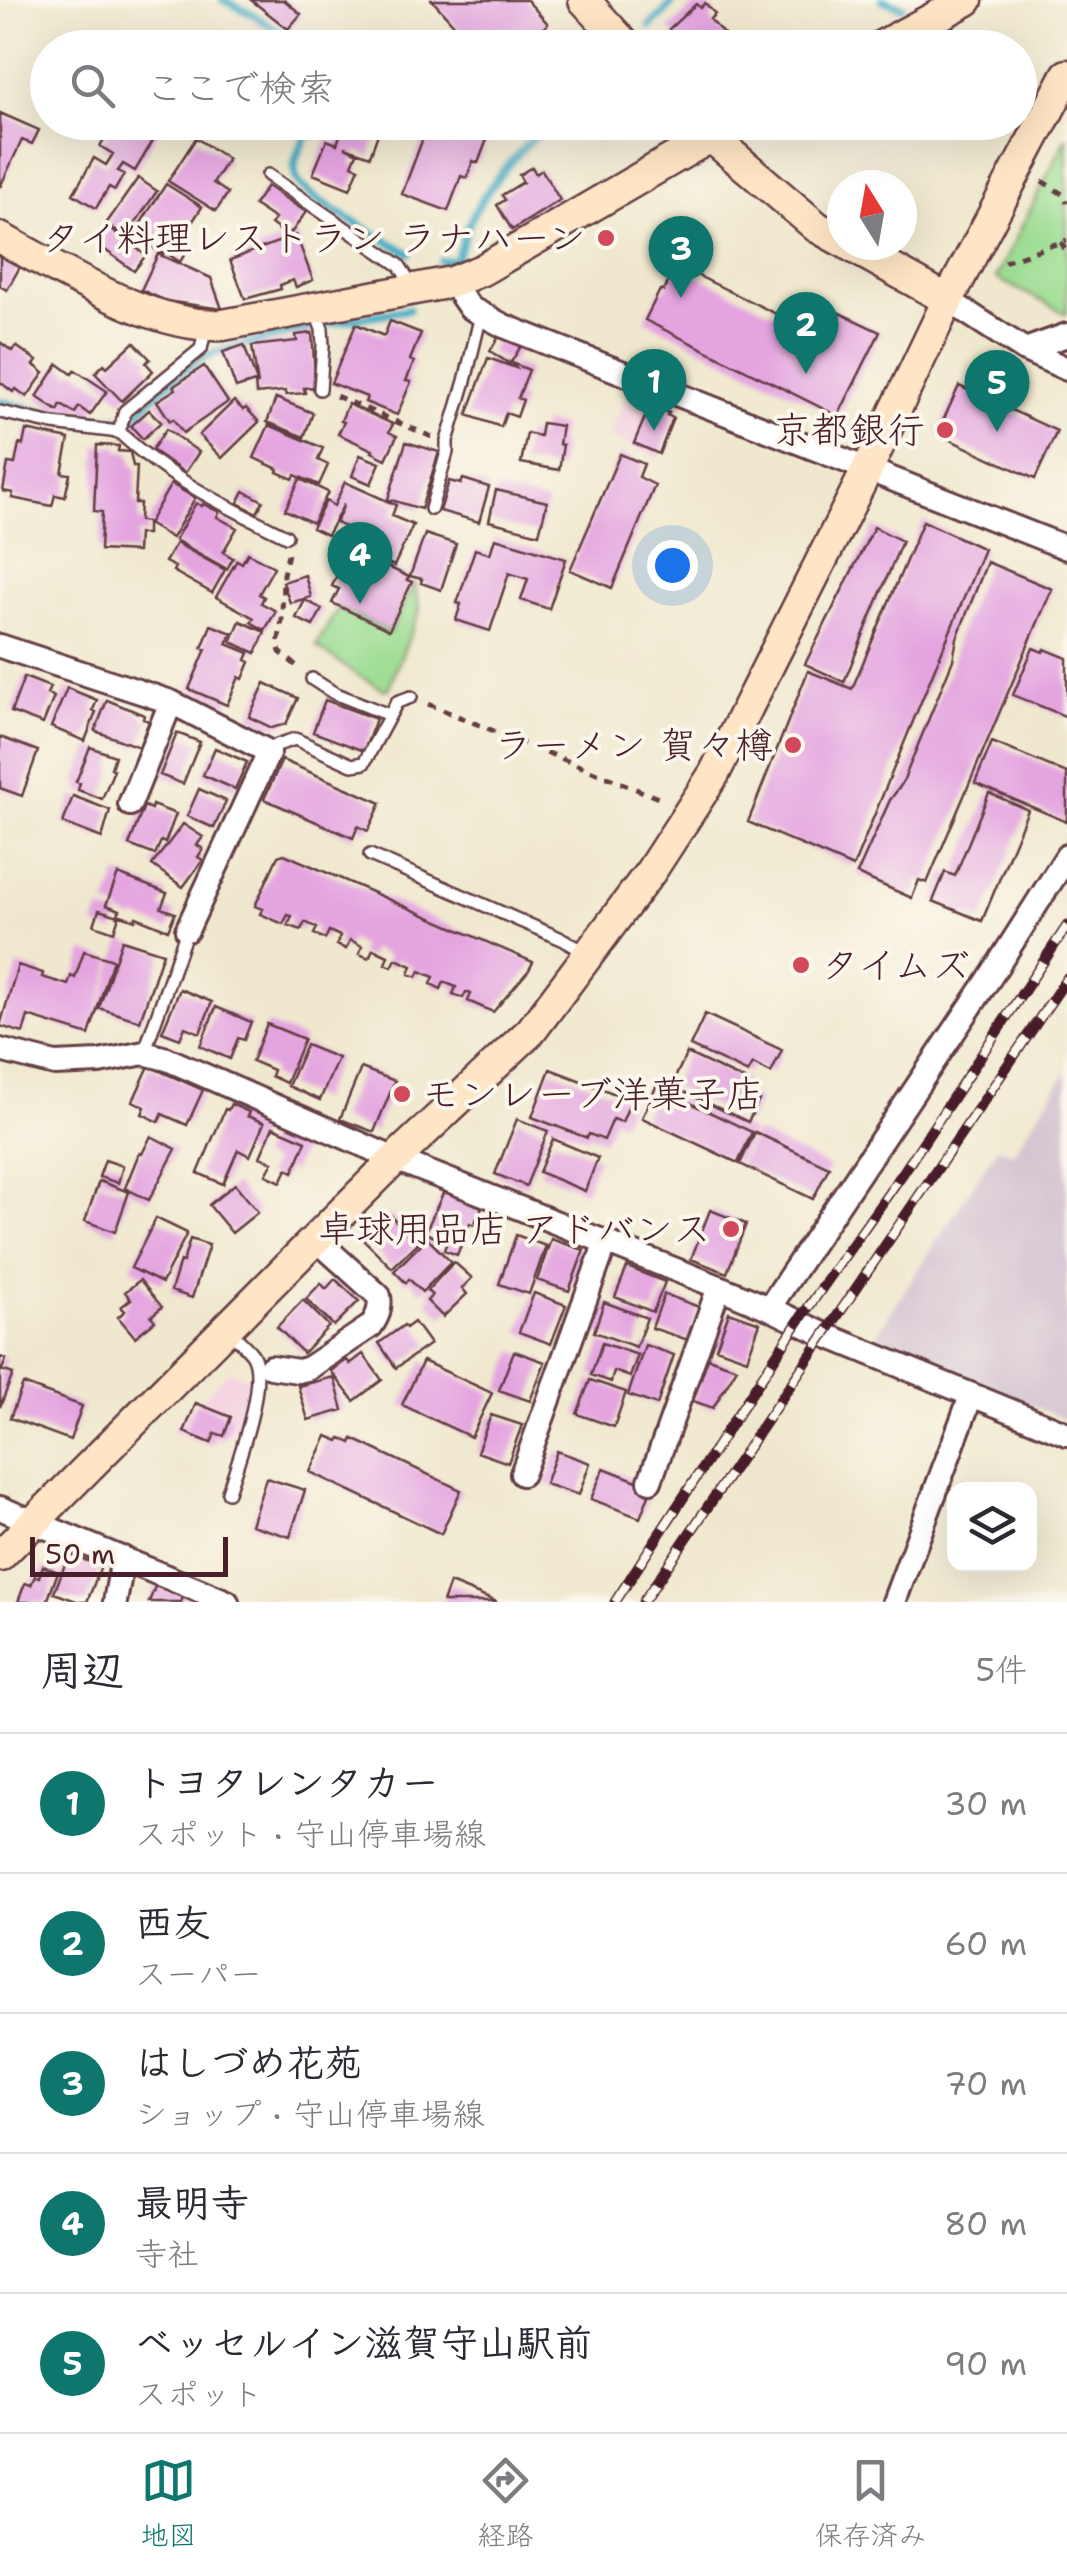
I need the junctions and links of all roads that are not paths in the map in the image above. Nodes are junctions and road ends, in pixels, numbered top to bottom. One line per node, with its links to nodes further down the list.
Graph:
1 (584, 0): 3 (street)
2 (967, 0): 4 (street)
3 (612, 30)
4 (911, 30)
5 (1067, 74): 6 (street)
6 (1037, 131)
7 (694, 140): 14 (street)
8 (728, 140): 11 (street)
9 (1032, 140): 16 (street)
10 (268, 175): 15 (lane)
11 (827, 233)
12 (0, 238): 19 (street)
13 (877, 260): 16 (street)
14 (452, 282): 15 (street); 17 (street)
15 (414, 289): 18 (street)
16 (948, 300): 21 (street); 26 (street)
17 (480, 314): 26 (street); 27 (lane)
18 (319, 320): 19 (street); 23 (lane)
19 (206, 326): 25 (lane)
20 (1067, 336): 21 (street)
21 (1025, 350): 22 (street)
22 (1067, 368)
23 (320, 389)
24 (0, 412): 25 (lane)
25 (122, 422): 28 (lane)
26 (867, 470): 29 (street); 40 (street)
27 (431, 508)
28 (286, 536)
29 (1067, 548)
30 (0, 646): 33 (street)
31 (312, 678): 34 (lane)
32 (411, 697): 34 (lane)
33 (171, 702): 35 (street); 36 (street)
34 (389, 715): 35 (lane)
35 (269, 752): 39 (street)
36 (130, 804)
37 (370, 855): 40 (lane)
38 (1067, 856): 47 (street)
39 (187, 930): 42 (lane)
40 (588, 954): 43 (street)
41 (0, 1050): 42 (street)
42 (144, 1054): 43 (street)
43 (394, 1159): 44 (street); 45 (street)
44 (316, 1238): 48 (street); 49 (street)
45 (606, 1242): 46 (street); 52 (street)
46 (719, 1287): 47 (street); 53 (street)
47 (769, 1308): 50 (street)
48 (226, 1328): 54 (lane); 56 (street)
49 (271, 1367)
50 (971, 1396): 51 (street); 61 (street)
51 (1067, 1434)
52 (522, 1474)
53 (650, 1481)
54 (228, 1492)
55 (0, 1508): 56 (street)
56 (34, 1522): 57 (street); 58 (street)
57 (0, 1556)
58 (122, 1558): 59 (street); 60 (street)
59 (115, 1602)
60 (227, 1602)
61 (894, 1602)

